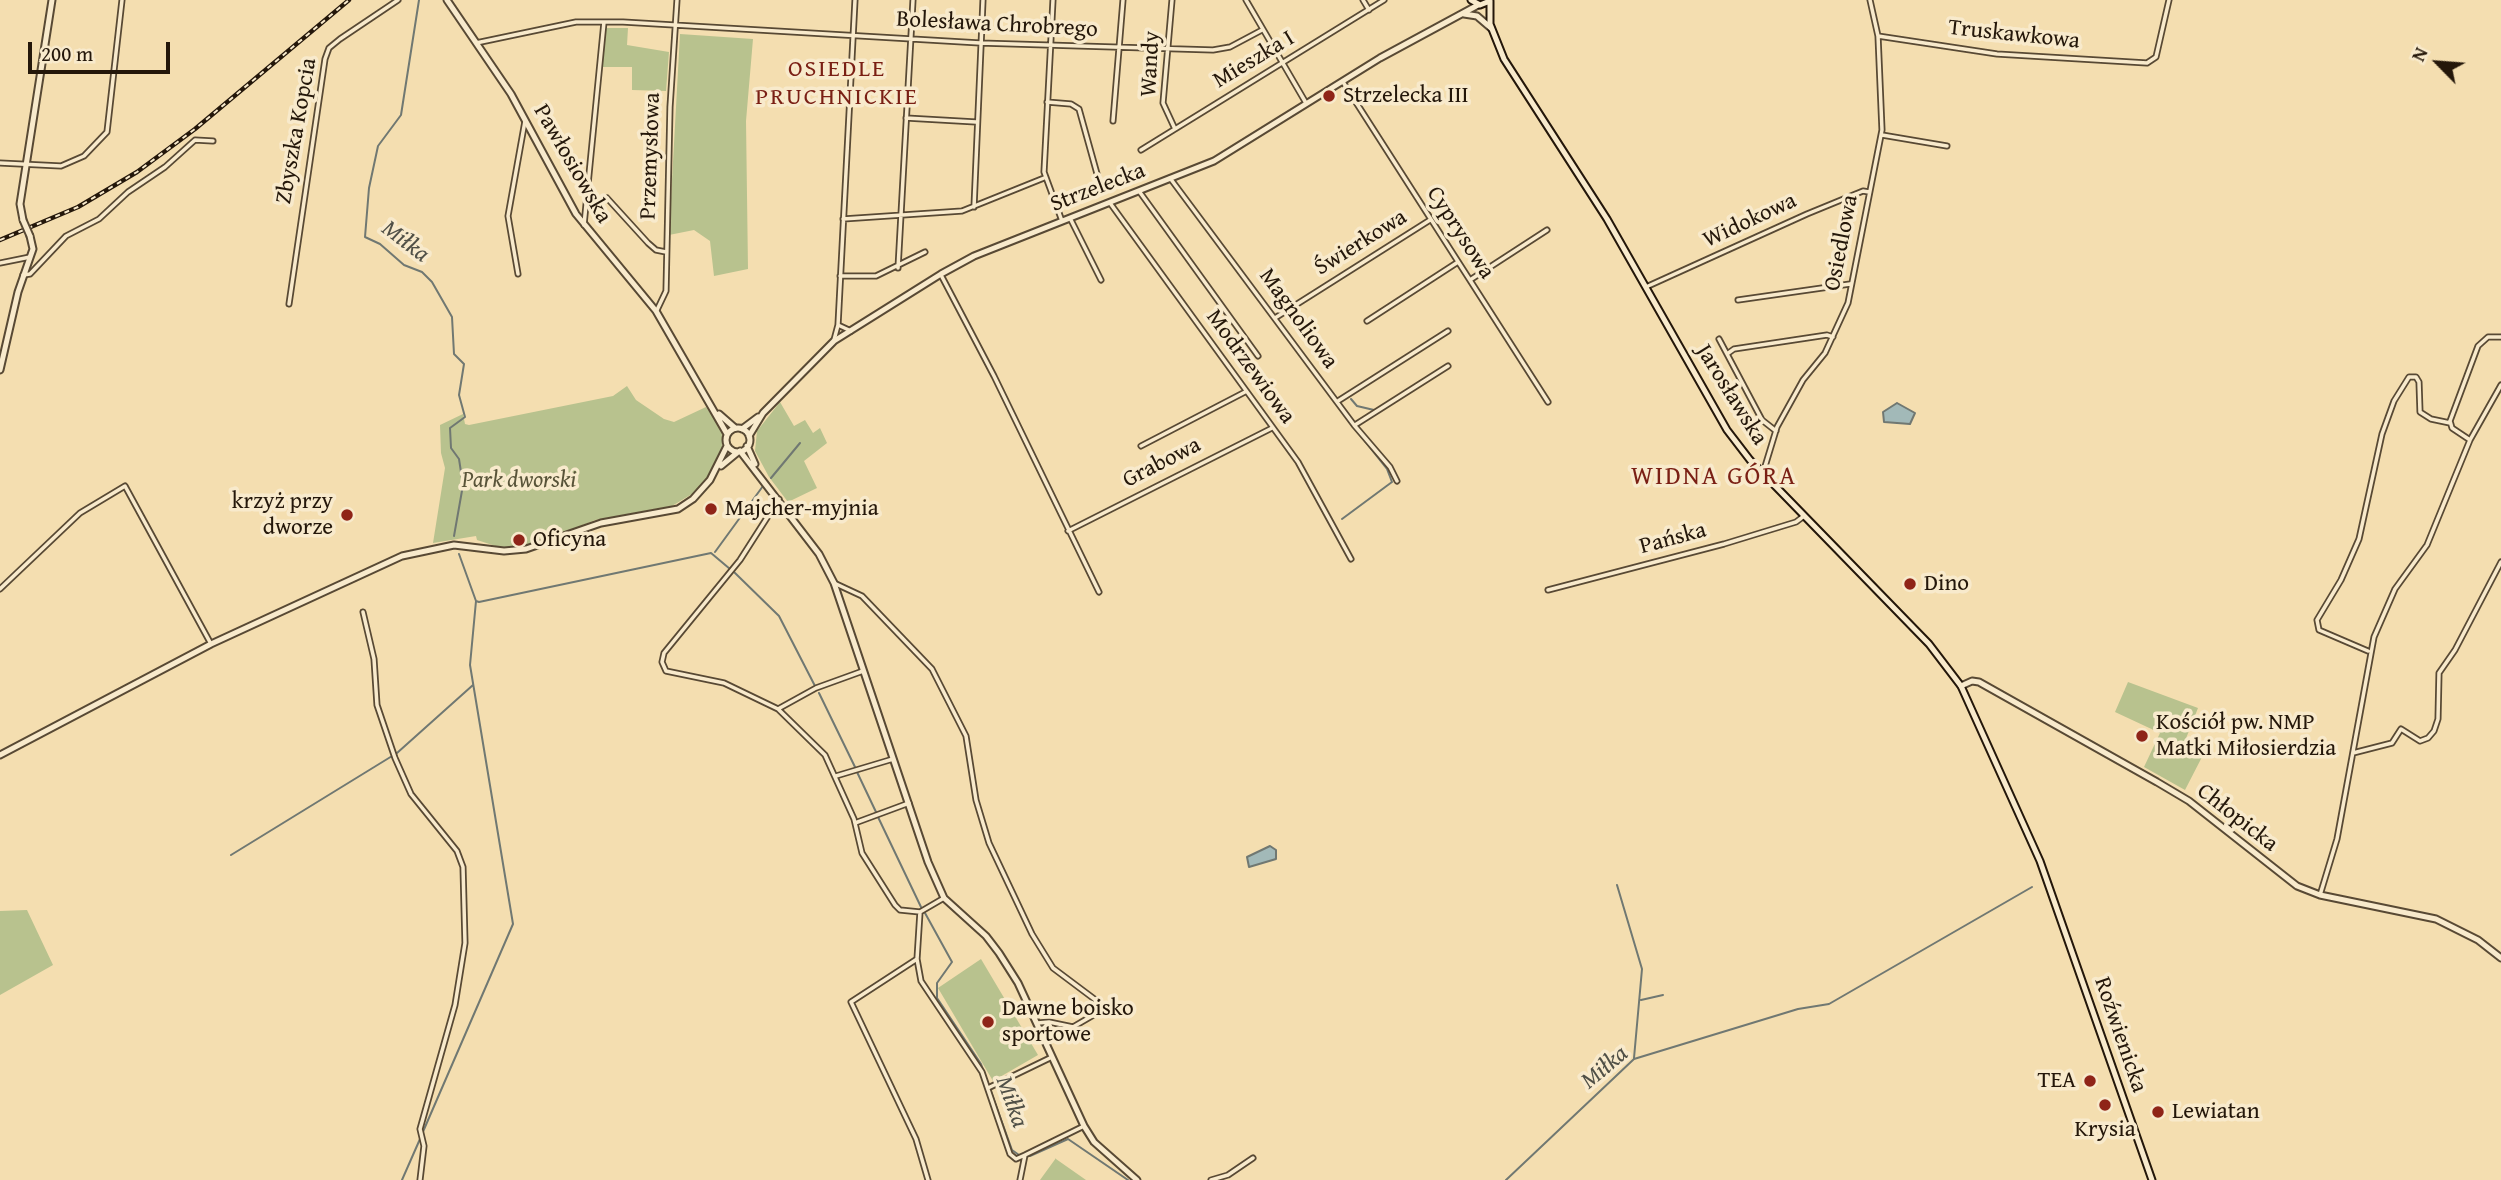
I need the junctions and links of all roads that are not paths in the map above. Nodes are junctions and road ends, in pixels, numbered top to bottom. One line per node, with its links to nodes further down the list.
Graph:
1 (52, 0): 48 (street)
2 (122, 0): 48 (street)
3 (398, 0): 79 (street, Zbyszka Kopcia)
4 (447, 0): 29 (street, Pawłosiowska)
5 (677, 0): 23 (street, Przemysłowa)
6 (855, 0): 26 (street)
7 (913, 0): 28 (street)
8 (983, 0): 30 (street)
9 (1053, 0): 31 (street)
10 (1123, 0): 32 (street)
11 (1172, 0): 33 (street, Wandy)
12 (1246, 0): 25 (street)
13 (1363, 0): 20 (street)
14 (1384, 0): 20 (street, Mieszka I)
15 (1470, 0): 19 (street); 21 (street, Strzelecka)
16 (1870, 0): 27 (street, Osiedlowa)
17 (2169, 0): 27 (street, Truskawkowa)
18 (1490, 1): 19 (street, Strzelecka); 24 (street, Jarosławska)
19 (1479, 5): 21 (street, Strzelecka); 24 (street, Jarosławska)
20 (1369, 10): 34 (street, Mieszka I)
21 (1460, 14): 24 (street); 35 (street, Strzelecka)
22 (604, 22): 23 (street, Bolesława Chrobrego); 29 (street, Bolesława Chrobrego); 62 (street)
23 (675, 24): 26 (street, Bolesława Chrobrego); 64 (street, Przemysłowa)
24 (1491, 26): 77 (street, Jarosławska)
25 (1262, 30): 33 (street, Bolesława Chrobrego); 34 (street)
26 (852, 36): 28 (street, Bolesława Chrobrego); 59 (street)
27 (1878, 36): 43 (street, Osiedlowa)
28 (911, 38): 30 (street, Bolesława Chrobrego); 38 (street)
29 (476, 43): 39 (street, Pawłosiowska)
30 (980, 43): 31 (street, Bolesława Chrobrego); 41 (street)
31 (1050, 45): 32 (street, Bolesława Chrobrego); 36 (street)
32 (1120, 48): 33 (street, Bolesława Chrobrego); 40 (street)
33 (1168, 50): 42 (street, Wandy)
34 (1282, 63): 37 (street); 42 (street, Mieszka I)
35 (1343, 82): 37 (street, Strzelecka); 61 (street, Cyprysowa)
36 (1047, 102): 49 (street); 51 (street)
37 (1307, 105): 50 (street, Strzelecka)
38 (906, 118): 41 (street); 57 (street)
39 (526, 120): 62 (street, Pawłosiowska); 70 (street)
40 (1114, 121)
41 (976, 122): 56 (street)
42 (1175, 129): 46 (street, Mieszka I)
43 (1882, 135): 45 (street); 53 (street, Osiedlowa)
44 (213, 141): 72 (street)
45 (1947, 146)
46 (1141, 150)
47 (0, 163): 48 (street)
48 (28, 167): 66 (street, bridge)
49 (1045, 177): 56 (street); 60 (street)
50 (1170, 178): 52 (street, Strzelecka); 81 (street, Magnoliowa)
51 (1100, 181)
52 (1139, 191): 55 (street, Strzelecka); 91 (street)
53 (1870, 192): 76 (street, Osiedlowa); 77 (street, Widokowa)
54 (607, 198): 64 (street)
55 (1110, 203): 58 (street, Strzelecka); 95 (street, Modrzewiowa)
56 (974, 206): 57 (street)
57 (901, 216): 59 (street); 69 (street)
58 (1070, 218): 60 (street, Strzelecka); 74 (street)
59 (843, 219): 73 (street)
60 (1062, 220): 71 (street, Strzelecka)
61 (1431, 220): 67 (street, Cyprysowa); 81 (street, Świerkowa)
62 (584, 226): 80 (street, Pawłosiowska)
63 (1547, 230): 75 (street)
64 (666, 252): 80 (street, Przemysłowa)
65 (925, 252): 69 (street)
66 (30, 257): 68 (street); 72 (street)
67 (1458, 262): 75 (street, Cyprysowa); 82 (street)
68 (0, 263)
69 (898, 268): 73 (street)
70 (518, 274)
71 (941, 274): 84 (street, Strzelecka); 118 (street)
72 (23, 275): 93 (street)
73 (840, 276): 83 (street)
74 (1101, 280)
75 (1470, 280): 97 (street, Cyprysowa)
76 (1851, 284): 78 (street); 86 (street, Osiedlowa)
77 (1646, 287): 114 (street, Jarosławska)
78 (1738, 300)
79 (289, 304)
80 (656, 311): 98 (street, Pawłosiowska)
81 (1275, 318): 96 (street, Magnoliowa)
82 (1367, 321)
83 (838, 325): 84 (street); 89 (street)
84 (851, 331): 89 (street, Strzelecka)
85 (1448, 331): 96 (street)
86 (1833, 337): 90 (street); 104 (street, Osiedlowa)
87 (2501, 337): 100 (street)
88 (1719, 339): 90 (street)
89 (834, 341): 99 (street, Strzelecka)
90 (1727, 354): 104 (street)
91 (1258, 356)
92 (1448, 366): 101 (street)
93 (0, 370)
94 (2501, 385): 107 (street)
95 (1245, 391): 102 (street, Modrzewiowa); 110 (street)
96 (1337, 401): 101 (street, Magnoliowa)
97 (1548, 402)
98 (717, 412): 103 (street, Pawłosiowska); 105 (street, Pawłosiowska)
99 (763, 413): 103 (street, Strzelecka); 106 (street, Strzelecka)
100 (2450, 424): 107 (street); 127 (street)
101 (1354, 425): 115 (street, Magnoliowa)
102 (1272, 428): 118 (street, Grabowa); 119 (street, Modrzewiowa)
103 (739, 429): 105 (street); 106 (street)
104 (1776, 431): 114 (street, Osiedlowa)
105 (727, 434): 108 (street)
106 (749, 436): 109 (street)
107 (2470, 440): 127 (street)
108 (727, 446): 111 (street); 112 (street)
109 (747, 446): 111 (street); 113 (street)
110 (1141, 446)
111 (739, 451): 112 (street); 113 (street)
112 (719, 468): 126 (street)
113 (758, 470): 116 (street)
114 (1763, 473): 117 (street, Jarosławska)
115 (1397, 481)
116 (779, 499): 121 (street); 130 (street)
117 (1804, 516): 123 (street, Pańska); 129 (street, Jarosławska)
118 (1069, 531): 124 (street)
119 (1351, 559)
120 (2501, 562): 131 (street)
121 (834, 583): 128 (street); 143 (street)
122 (0, 589): 126 (street)
123 (1548, 590)
124 (1099, 592)
125 (363, 612): 149 (street)
126 (211, 645): 132 (street)
127 (2369, 651): 131 (street)
128 (863, 671): 130 (street); 133 (street)
129 (1961, 686): 137 (street, Chłopicka); 139 (street, Jarosławska)
130 (778, 709): 134 (street)
131 (2353, 753): 137 (street)
132 (0, 755)
133 (893, 759): 134 (street); 135 (street)
134 (836, 776): 136 (street)
135 (909, 803): 136 (street); 138 (street)
136 (855, 823): 140 (street)
137 (2320, 895): 141 (street, Chłopicka)
138 (944, 898): 140 (street); 143 (street)
139 (2055, 902): 154 (street, Roźwienicka)
140 (920, 912): 142 (street)
141 (2501, 958)
142 (916, 959): 145 (street); 150 (street)
143 (1036, 1024): 144 (street)
144 (1052, 1057): 145 (street); 146 (street)
145 (989, 1088): 147 (street)
146 (1084, 1126): 147 (street); 152 (street)
147 (1025, 1155): 151 (street)
148 (1253, 1158): 153 (street)
149 (420, 1180)
150 (928, 1180)
151 (1020, 1180)
152 (1137, 1180)
153 (1211, 1180)
154 (2152, 1180)

